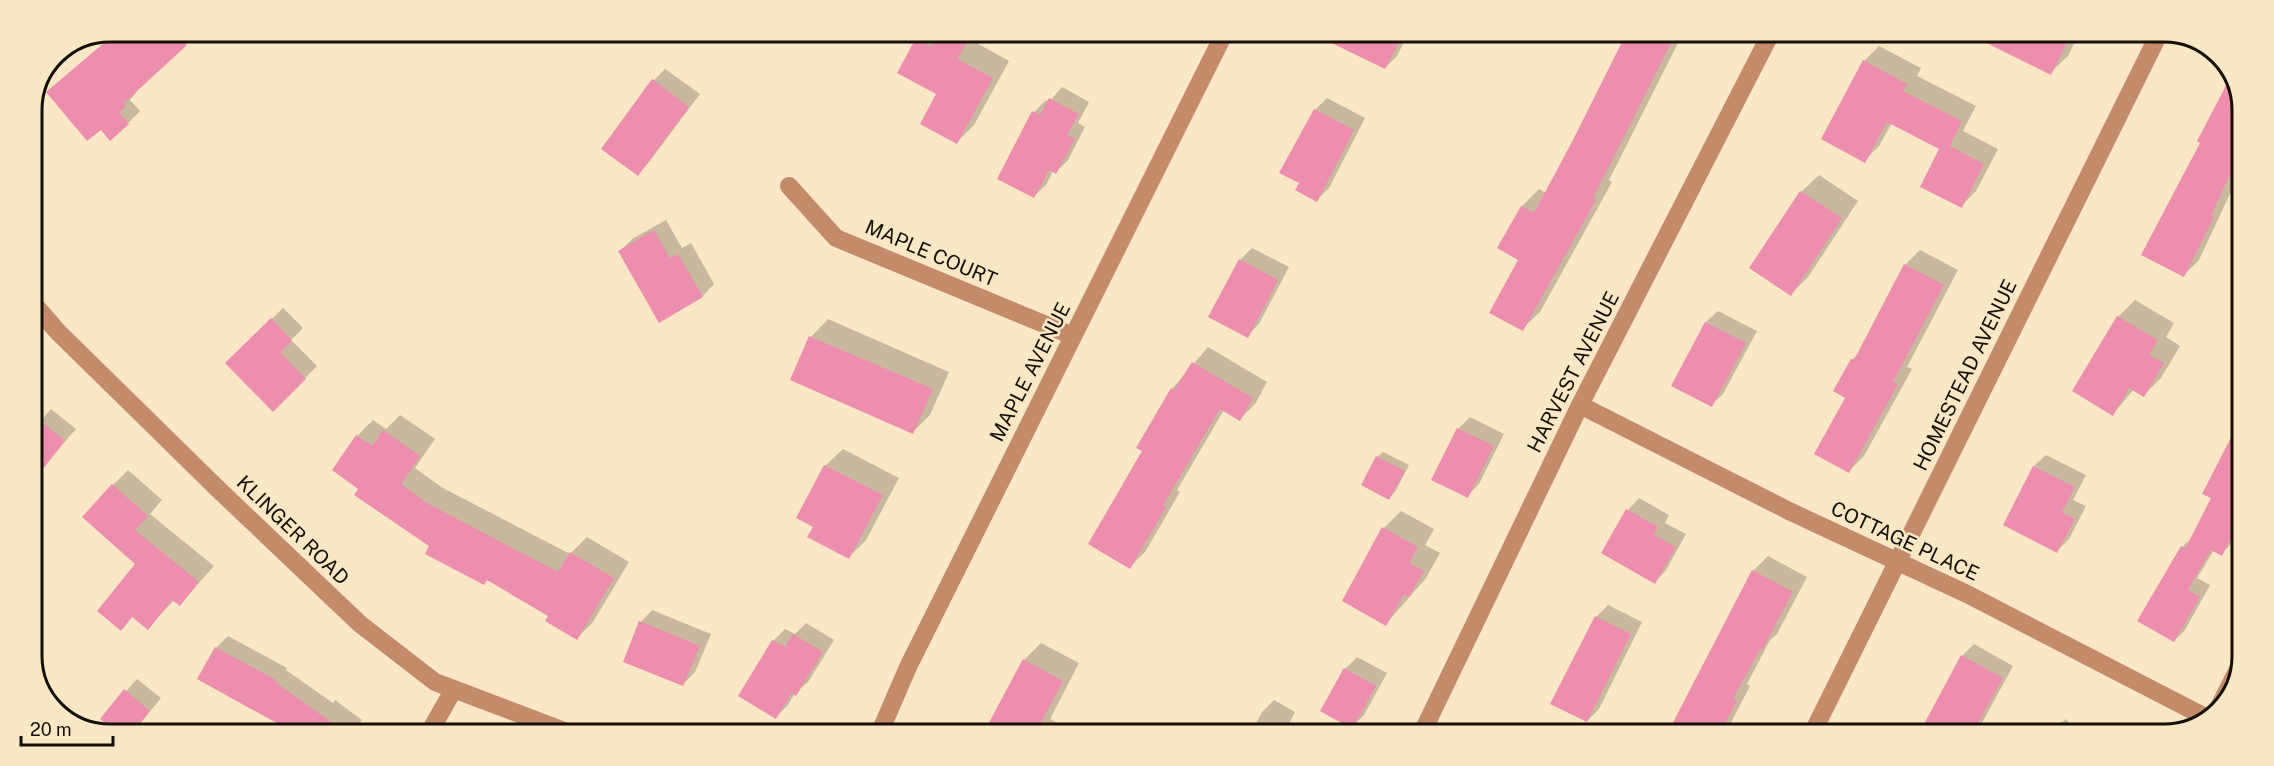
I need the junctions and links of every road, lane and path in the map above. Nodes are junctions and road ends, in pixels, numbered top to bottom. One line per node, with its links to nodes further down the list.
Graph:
1 (1220, 42): 6 (street, MAPLE AVENUE)
2 (1766, 42): 7 (street, HARVEST AVENUE)
3 (2155, 42): 8 (street, HOMESTEAD AVENUE)
4 (789, 186): 6 (street, MAPLE COURT)
5 (42, 314): 9 (street, KLINGER ROAD)
6 (1073, 336): 13 (street, MAPLE AVENUE)
7 (1580, 405): 8 (street, COTTAGE PLACE); 14 (street, HARVEST AVENUE)
8 (1898, 562): 10 (street, COTTAGE PLACE); 15 (street, HOMESTEAD AVENUE)
9 (454, 689): 11 (street); 12 (street, KLINGER ROAD)
10 (2199, 714)
11 (434, 724)
12 (546, 724)
13 (883, 724)
14 (1426, 724)
15 (1817, 724)

